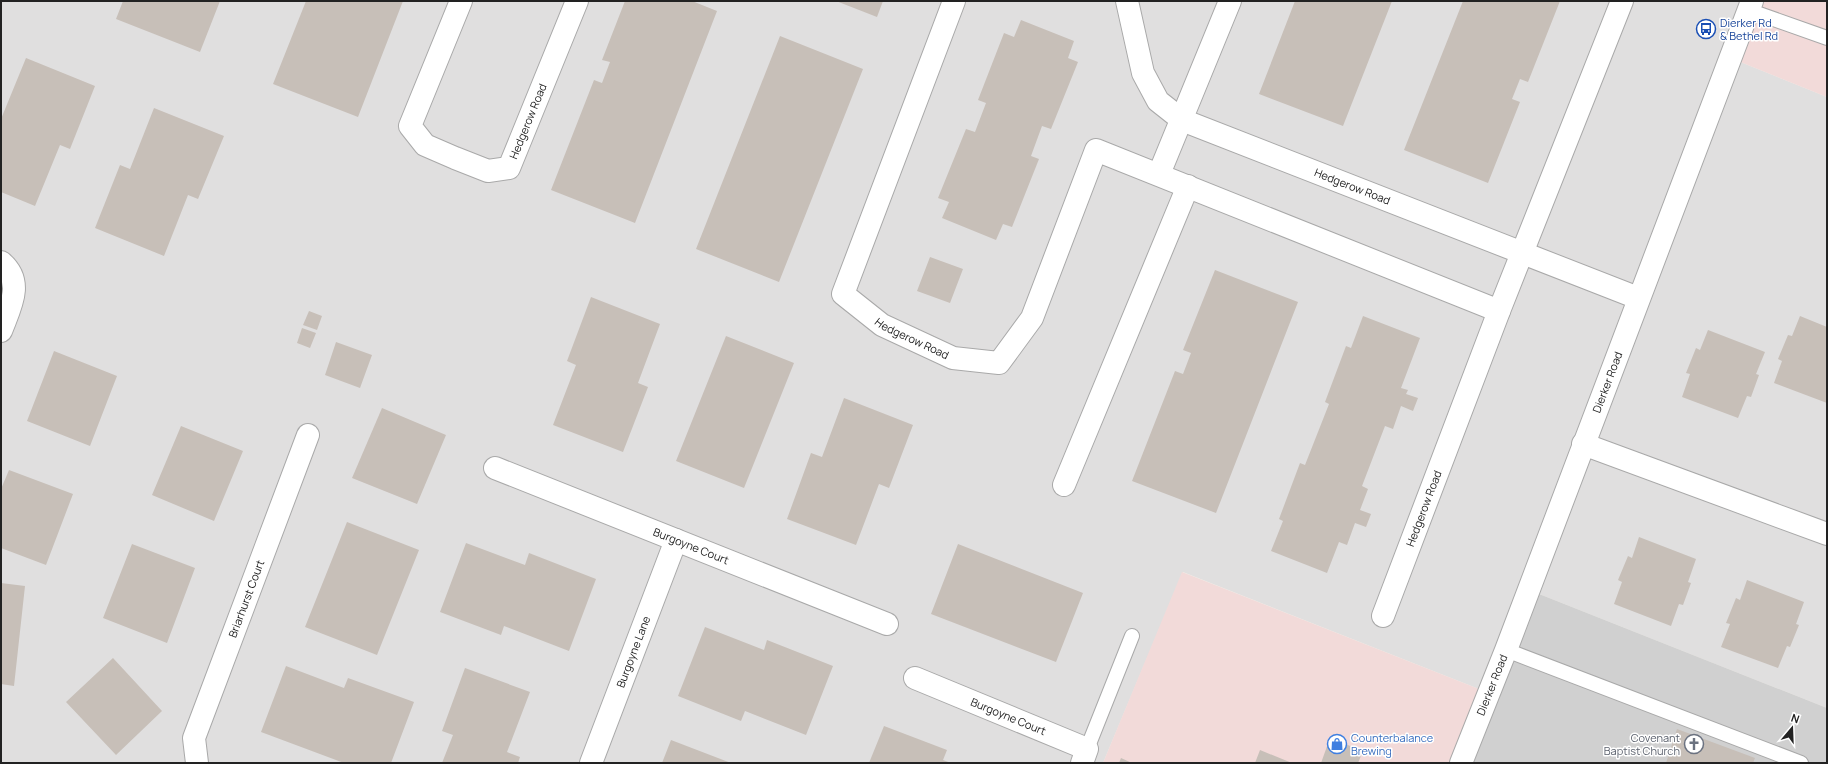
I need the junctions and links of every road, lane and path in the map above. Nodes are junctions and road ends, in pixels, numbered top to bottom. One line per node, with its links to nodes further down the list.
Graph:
1 (461, 1): 2 (street, Hedgerow Road)
2 (577, 1)
3 (954, 1): 10 (street, Hedgerow Road)
4 (1127, 1): 9 (street, Hedgerow Road)
5 (1230, 1): 9 (street)
6 (1622, 1): 12 (street, Hedgerow Road)
7 (1750, 5): 8 (lane); 14 (street, Dierker Road)
8 (1827, 38)
9 (1182, 120): 10 (street); 12 (street, Hedgerow Road)
10 (1159, 174): 11 (street, Hedgerow Road)
11 (1188, 186): 15 (street, Hedgerow Road); 20 (street)
12 (1523, 254): 14 (street, Hedgerow Road); 15 (street, Hedgerow Road)
13 (1, 262): 16 (street)
14 (1638, 298): 18 (street, Dierker Road)
15 (1499, 311): 23 (street, Hedgerow Road)
16 (1, 331)
17 (308, 435): 29 (street, Briarhurst Court)
18 (1583, 444): 21 (street); 26 (street, Dierker Road)
19 (494, 468): 22 (street, Burgoyne Court)
20 (1064, 485)
21 (1827, 534)
22 (676, 540): 24 (street, Burgoyne Court); 30 (street, Burgoyne Lane)
23 (1383, 616)
24 (887, 624)
25 (1132, 636): 28 (lane)
26 (1506, 650): 31 (street, Dierker Road); 32 (lane)
27 (914, 678): 28 (street, Burgoyne Court)
28 (1085, 756)
29 (197, 763)
30 (590, 763)
31 (1461, 763)
32 (1801, 763)

